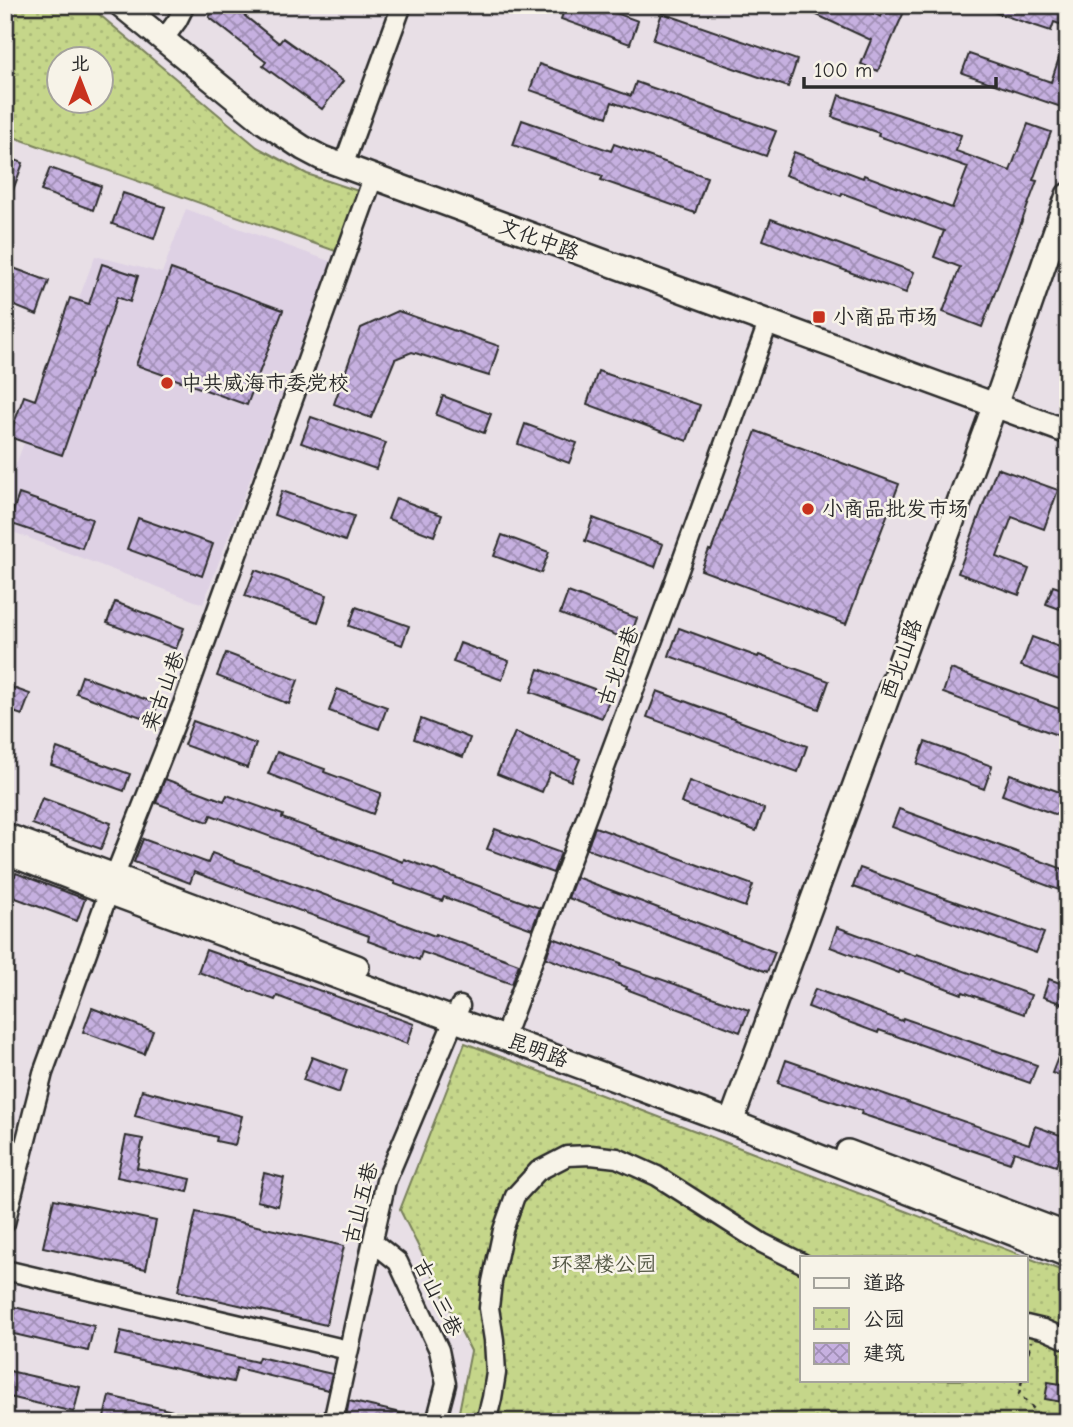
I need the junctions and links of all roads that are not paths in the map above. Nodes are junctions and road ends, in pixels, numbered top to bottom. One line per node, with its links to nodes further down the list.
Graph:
1 (121, 5): 5 (main road, 文化中路)
2 (144, 5): 5 (main road)
3 (185, 5): 5 (street)
4 (402, 5): 6 (street)
5 (167, 34): 6 (main road, 文化中路)
6 (345, 160): 7 (main road, 文化中路); 10 (main road)
7 (373, 178): 9 (main road, 文化中路); 15 (street, 亲古山巷)
8 (1068, 195): 10 (main road, 西北山路)
9 (768, 323): 10 (main road, 文化中路); 17 (street, 古北四巷)
10 (997, 398): 11 (main road); 12 (main road); 18 (main road, 西北山路)
11 (1068, 415)
12 (1068, 432)
13 (5, 835): 15 (main road, 昆明路)
14 (5, 852): 15 (main road, 昆明路)
15 (112, 884): 16 (main road, 昆明路); 19 (street, 亲古山巷)
16 (457, 1013): 17 (main road, 昆明路); 18 (main road, 昆明路); 21 (street, 古山五巷)
17 (509, 1024): 18 (main road, 昆明路)
18 (733, 1115): 20 (main road, 昆明路); 22 (main road, 昆明路)
19 (5, 1223)
20 (1068, 1235)
21 (373, 1242): 27 (street, 古山五巷); 29 (street, 古山三巷)
22 (1068, 1255)
23 (800, 1262): 30 (street)
24 (5, 1270): 27 (street)
25 (1034, 1327): 26 (street)
26 (1068, 1340)
27 (348, 1350): 28 (street, 古山五巷)
28 (332, 1422)
29 (436, 1422)
30 (486, 1422)

